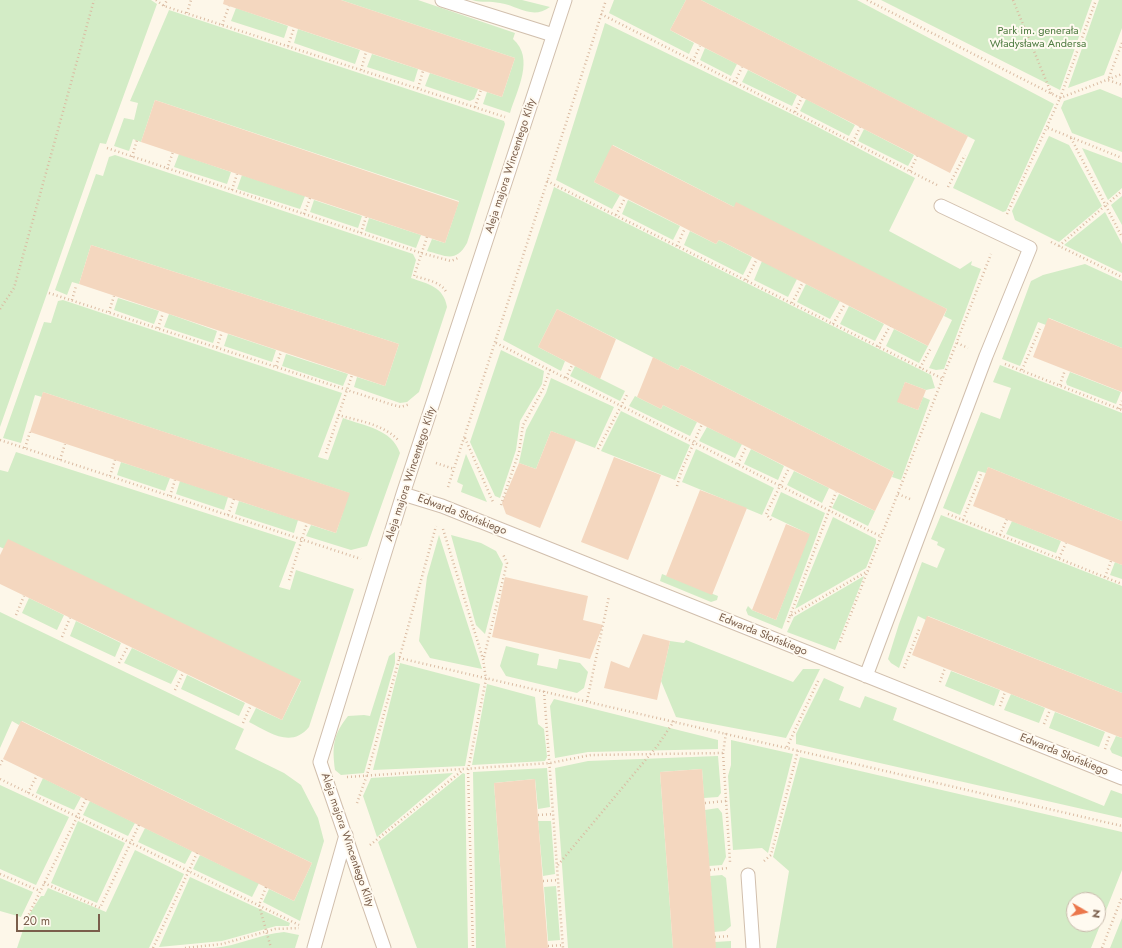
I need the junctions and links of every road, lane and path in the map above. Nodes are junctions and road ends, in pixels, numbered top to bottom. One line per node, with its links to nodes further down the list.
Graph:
1 (94, 0): 85 (path)
2 (156, 0): 11 (path)
3 (167, 0): 11 (path)
4 (191, 0): 13 (path)
5 (442, 0): 17 (lane)
6 (565, 0): 17 (lane, Aleja majora Wincentego Klity)
7 (606, 0): 14 (path)
8 (867, 0): 32 (path)
9 (1012, 0): 32 (path)
10 (1096, 0): 34 (path)
11 (164, 6): 13 (path)
12 (229, 6): 15 (path)
13 (187, 13): 15 (path)
14 (601, 14): 22 (path); 52 (path)
15 (222, 25): 19 (path)
16 (294, 28): 19 (path)
17 (553, 35): 138 (lane, Aleja majora Wincentego Klity)
18 (1122, 43): 27 (path)
19 (288, 46): 24 (path)
20 (700, 46): 22 (path)
21 (366, 52): 24 (path)
22 (693, 61): 28 (path)
23 (742, 67): 28 (path)
24 (361, 70): 30 (path)
25 (423, 71): 30 (path)
26 (1122, 74): 27 (path)
27 (1108, 80): 29 (path); 34 (path)
28 (735, 82): 36 (path)
29 (1122, 86)
30 (418, 88): 35 (path)
31 (481, 90): 35 (path)
32 (1052, 95): 34 (path)
33 (802, 98): 36 (path)
34 (1060, 98): 39 (path)
35 (475, 107): 37 (path)
36 (795, 112): 42 (path)
37 (510, 119)
38 (860, 127): 42 (path)
39 (1048, 128): 40 (path); 66 (path)
40 (1071, 138): 48 (path); 59 (path)
41 (138, 140): 47 (path)
42 (853, 142): 50 (path)
43 (107, 148): 47 (path)
44 (173, 152): 49 (path)
45 (965, 155): 55 (path)
46 (917, 156): 50 (path)
47 (132, 157): 49 (path)
48 (1122, 158)
49 (168, 168): 54 (path)
50 (910, 171): 53 (path)
51 (237, 174): 54 (path)
52 (547, 181): 62 (path); 93 (path)
53 (941, 186)
54 (232, 190): 61 (path)
55 (947, 190)
56 (1122, 191): 59 (path)
57 (310, 198): 61 (path)
58 (625, 198): 62 (path)
59 (1106, 205): 68 (path); 71 (path)
60 (941, 206): 66 (lane)
61 (304, 214): 65 (path)
62 (616, 215): 70 (path)
63 (366, 217): 65 (path)
64 (685, 228): 70 (path)
65 (361, 233): 72 (path)
66 (998, 234): 94 (path); 99 (lane)
67 (427, 237): 72 (path)
68 (1122, 237)
69 (1045, 240): 71 (path)
70 (677, 246): 76 (path)
71 (1058, 246): 75 (path)
72 (421, 253): 73 (path); 80 (path)
73 (463, 257)
74 (757, 259): 76 (path)
75 (1122, 277)
76 (746, 280): 83 (path)
77 (803, 282): 83 (path)
78 (76, 286): 82 (path)
79 (49, 293): 82 (path)
80 (447, 294)
81 (114, 296): 86 (path)
82 (72, 300): 86 (path)
83 (792, 303): 88 (path)
84 (845, 304): 88 (path)
85 (0, 309)
86 (109, 312): 90 (path)
87 (164, 313): 90 (path)
88 (833, 324): 96 (path)
89 (890, 326): 96 (path)
90 (158, 328): 95 (path)
91 (1040, 328): 104 (path)
92 (222, 332): 95 (path)
93 (496, 343): 103 (path); 119 (path)
94 (957, 343): 99 (path); 108 (path)
95 (218, 347): 101 (path)
96 (878, 347): 102 (path)
97 (931, 348): 102 (path)
98 (281, 352): 101 (path)
99 (986, 356): 104 (path); 144 (lane)
100 (572, 365): 107 (path)
101 (276, 366): 110 (path)
102 (920, 368): 108 (path)
103 (550, 370): 107 (path); 143 (path)
104 (1022, 370): 109 (path)
105 (1065, 370): 109 (path)
106 (352, 375): 110 (path)
107 (566, 378): 114 (path)
108 (943, 379): 139 (path)
109 (1060, 385): 115 (path)
110 (347, 390): 113 (path); 116 (path)
111 (628, 393): 114 (path)
112 (1122, 401): 115 (path)
113 (412, 403)
114 (621, 405): 121 (path); 126 (path)
115 (1120, 409)
116 (338, 415): 123 (path); 127 (path)
117 (702, 424): 121 (path)
118 (30, 432): 125 (path)
119 (465, 437): 142 (path); 143 (path)
120 (0, 440): 125 (path)
121 (694, 442): 130 (path); 135 (path)
122 (65, 444): 128 (path)
123 (402, 445)
124 (746, 447): 130 (path)
125 (25, 448): 128 (path)
126 (598, 450)
127 (326, 453)
128 (60, 460): 133 (path)
129 (115, 460): 133 (path)
130 (738, 464): 136 (path)
131 (789, 468): 136 (path)
132 (981, 474): 149 (path)
133 (110, 476): 140 (path)
134 (175, 480): 140 (path)
135 (678, 486)
136 (780, 486): 145 (path); 148 (path)
137 (836, 492): 145 (path)
138 (403, 494): 142 (lane, Edwarda Słońskiego); 217 (lane, Aleja majora Wincentego Klity)
139 (898, 494): 144 (path); 145 (path)
140 (170, 496): 146 (path)
141 (234, 499): 146 (path)
142 (442, 506): 151 (path); 152 (lane, Edwarda Słońskiego)
143 (501, 506): 152 (path)
144 (930, 506): 149 (path); 181 (lane)
145 (829, 510): 169 (path)
146 (228, 515): 156 (path)
147 (1007, 519): 155 (path)
148 (771, 520)
149 (963, 520): 155 (path)
150 (307, 523): 156 (path)
151 (436, 525): 153 (path); 175 (path)
152 (494, 527): 163 (lane, Edwarda Słońskiego)
153 (442, 528): 154 (path); 176 (path)
154 (450, 530)
155 (1000, 535): 159 (path)
156 (301, 539): 160 (path); 165 (path)
157 (1066, 543): 159 (path)
158 (502, 551): 176 (path)
159 (1059, 558): 164 (path)
160 (366, 560)
161 (1111, 561): 164 (path)
162 (868, 570): 169 (path)
163 (613, 575): 173 (lane, Edwarda Słońskiego); 187 (path)
164 (1105, 577): 166 (path)
165 (289, 580)
166 (1122, 584)
167 (24, 596): 168 (path)
168 (16, 614)
169 (790, 616): 173 (path)
170 (70, 618): 172 (path)
171 (920, 627): 179 (path)
172 (62, 636)
173 (780, 642): 181 (lane, Edwarda Słońskiego)
174 (128, 646): 177 (path)
175 (399, 658): 182 (path); 203 (path)
176 (483, 659): 182 (path)
177 (119, 663)
178 (945, 668): 183 (path)
179 (903, 672)
180 (183, 673): 184 (path)
181 (866, 676): 206 (lane, Edwarda Słońskiego)
182 (486, 679): 185 (path); 204 (path)
183 (939, 686)
184 (175, 690)
185 (544, 691): 187 (path); 201 (path)
186 (1005, 692): 189 (path)
187 (587, 701): 191 (path)
188 (251, 705): 192 (path)
189 (998, 710)
190 (1050, 710): 193 (path)
191 (674, 721): 194 (path); 199 (path)
192 (244, 723)
193 (1042, 729)
194 (726, 733): 196 (path); 197 (path)
195 (1110, 734): 198 (path)
196 (798, 750): 216 (path); 225 (path)
197 (723, 753): 199 (path); 210 (path)
198 (1103, 753)
199 (650, 754): 201 (path); 221 (path)
200 (3, 759): 202 (path)
201 (550, 763): 204 (path); 212 (path)
202 (0, 765)
203 (463, 770): 204 (path); 220 (path)
204 (468, 770): 244 (path)
205 (37, 775): 208 (path)
206 (1122, 778)
207 (0, 779): 208 (path)
208 (28, 793): 214 (path)
209 (86, 799): 214 (path)
210 (726, 801): 211 (path); 222 (path)
211 (705, 803)
212 (554, 814): 213 (path); 221 (path)
213 (538, 815)
214 (77, 816): 218 (path); 228 (path)
215 (139, 825): 218 (path)
216 (1122, 826)
217 (346, 835): 220 (lane, Aleja majora Wincentego Klity); 242 (lane)
218 (131, 843): 223 (path); 228 (path)
219 (197, 853): 223 (path)
220 (351, 853): 243 (lane, Aleja majora Wincentego Klity)
221 (558, 865): 226 (path)
222 (710, 870)
223 (189, 871): 232 (path); 239 (path)
224 (0, 874): 230 (path)
225 (748, 874): 245 (lane)
226 (558, 880): 227 (path); 238 (path)
227 (543, 881)
228 (44, 883): 230 (path)
229 (266, 887): 232 (path)
230 (40, 891): 233 (path)
231 (1122, 897): 246 (path)
232 (259, 905): 234 (path); 234 (path)
233 (26, 918)
234 (266, 932): 240 (path); 241 (path)
235 (736, 936): 236 (path)
236 (714, 937)
237 (548, 946): 238 (path)
238 (563, 946)
239 (153, 948)
240 (185, 948)
241 (271, 948)
242 (314, 948)
243 (384, 948)
244 (473, 948)
245 (753, 948)
246 (1102, 948)

